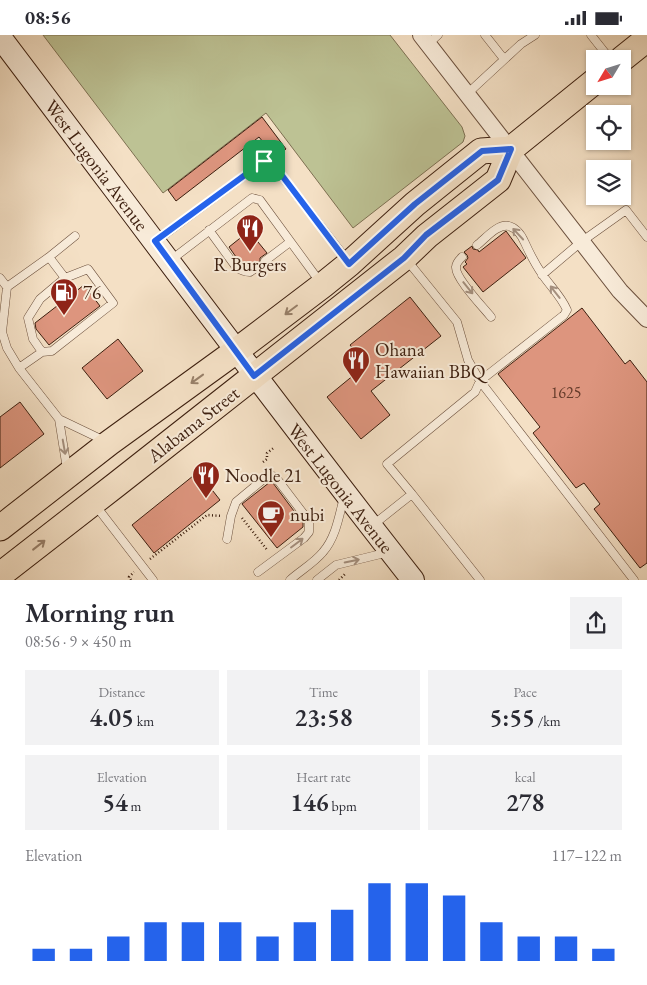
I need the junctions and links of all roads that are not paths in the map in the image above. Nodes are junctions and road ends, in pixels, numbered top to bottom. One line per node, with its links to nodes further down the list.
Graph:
1 (485, 35): 9 (lane)
2 (535, 35): 9 (lane)
3 (591, 35): 7 (lane)
4 (0, 37): 16 (main road, West Lugonia Avenue)
5 (429, 38): 11 (street)
6 (647, 39): 8 (main road)
7 (603, 50)
8 (631, 52)
9 (504, 59): 11 (lane)
10 (586, 88): 12 (main road, Alabama Street)
11 (467, 94): 12 (street)
12 (511, 149): 18 (street); 22 (main road, Alabama Street); 25 (main road, Alabama Street)
13 (209, 230): 17 (lane); 23 (lane); 26 (lane)
14 (75, 236): 20 (lane)
15 (647, 237): 18 (lane)
16 (155, 241): 23 (main road, West Lugonia Avenue); 25 (lane)
17 (290, 242): 24 (lane); 30 (lane)
18 (581, 242): 27 (lane); 33 (street)
19 (477, 245): 27 (lane, one-way to 19)
20 (49, 257): 29 (lane); 31 (lane)
21 (462, 257): 32 (lane, one-way to 32)
22 (404, 258): 37 (main road, Alabama Street); 38 (lane)
23 (170, 261): 34 (main road, West Lugonia Avenue)
24 (265, 261)
25 (349, 264): 30 (main road, Alabama Street)
26 (257, 267)
27 (542, 275): 38 (lane, one-way to 27)
28 (0, 278): 31 (lane)
29 (65, 278): 35 (lane); 35 (lane)
30 (323, 285): 34 (main road, Alabama Street, one-way to 34)
31 (7, 287): 36 (lane)
32 (491, 317)
33 (647, 319)
34 (236, 351): 37 (main road, West Lugonia Avenue); 40 (main road, Alabama Street, one-way to 40)
35 (42, 352): 36 (lane)
36 (19, 368): 39 (lane)
37 (254, 376): 42 (main road, West Lugonia Avenue); 44 (main road, Alabama Street)
38 (480, 381): 43 (lane); 56 (lane)
39 (59, 419): 40 (lane); 41 (lane, one-way to 41)
40 (109, 443): 41 (main road, Alabama Street)
41 (68, 474): 46 (main road, Alabama Street)
42 (345, 493): 45 (main road, West Lugonia Avenue); 52 (lane)
43 (412, 494): 45 (lane); 55 (lane)
44 (94, 502): 50 (main road, Alabama Street, one-way to 44); 51 (lane)
45 (371, 527): 48 (main road, West Lugonia Avenue)
46 (0, 528)
47 (227, 539): 49 (lane, one-way to 47)
48 (390, 552): 53 (lane, one-way to 48); 54 (main road, West Lugonia Avenue)
49 (258, 572)
50 (0, 575)
51 (153, 580)
52 (290, 580)
53 (318, 580)
54 (413, 580)
55 (480, 580)
56 (634, 580)

